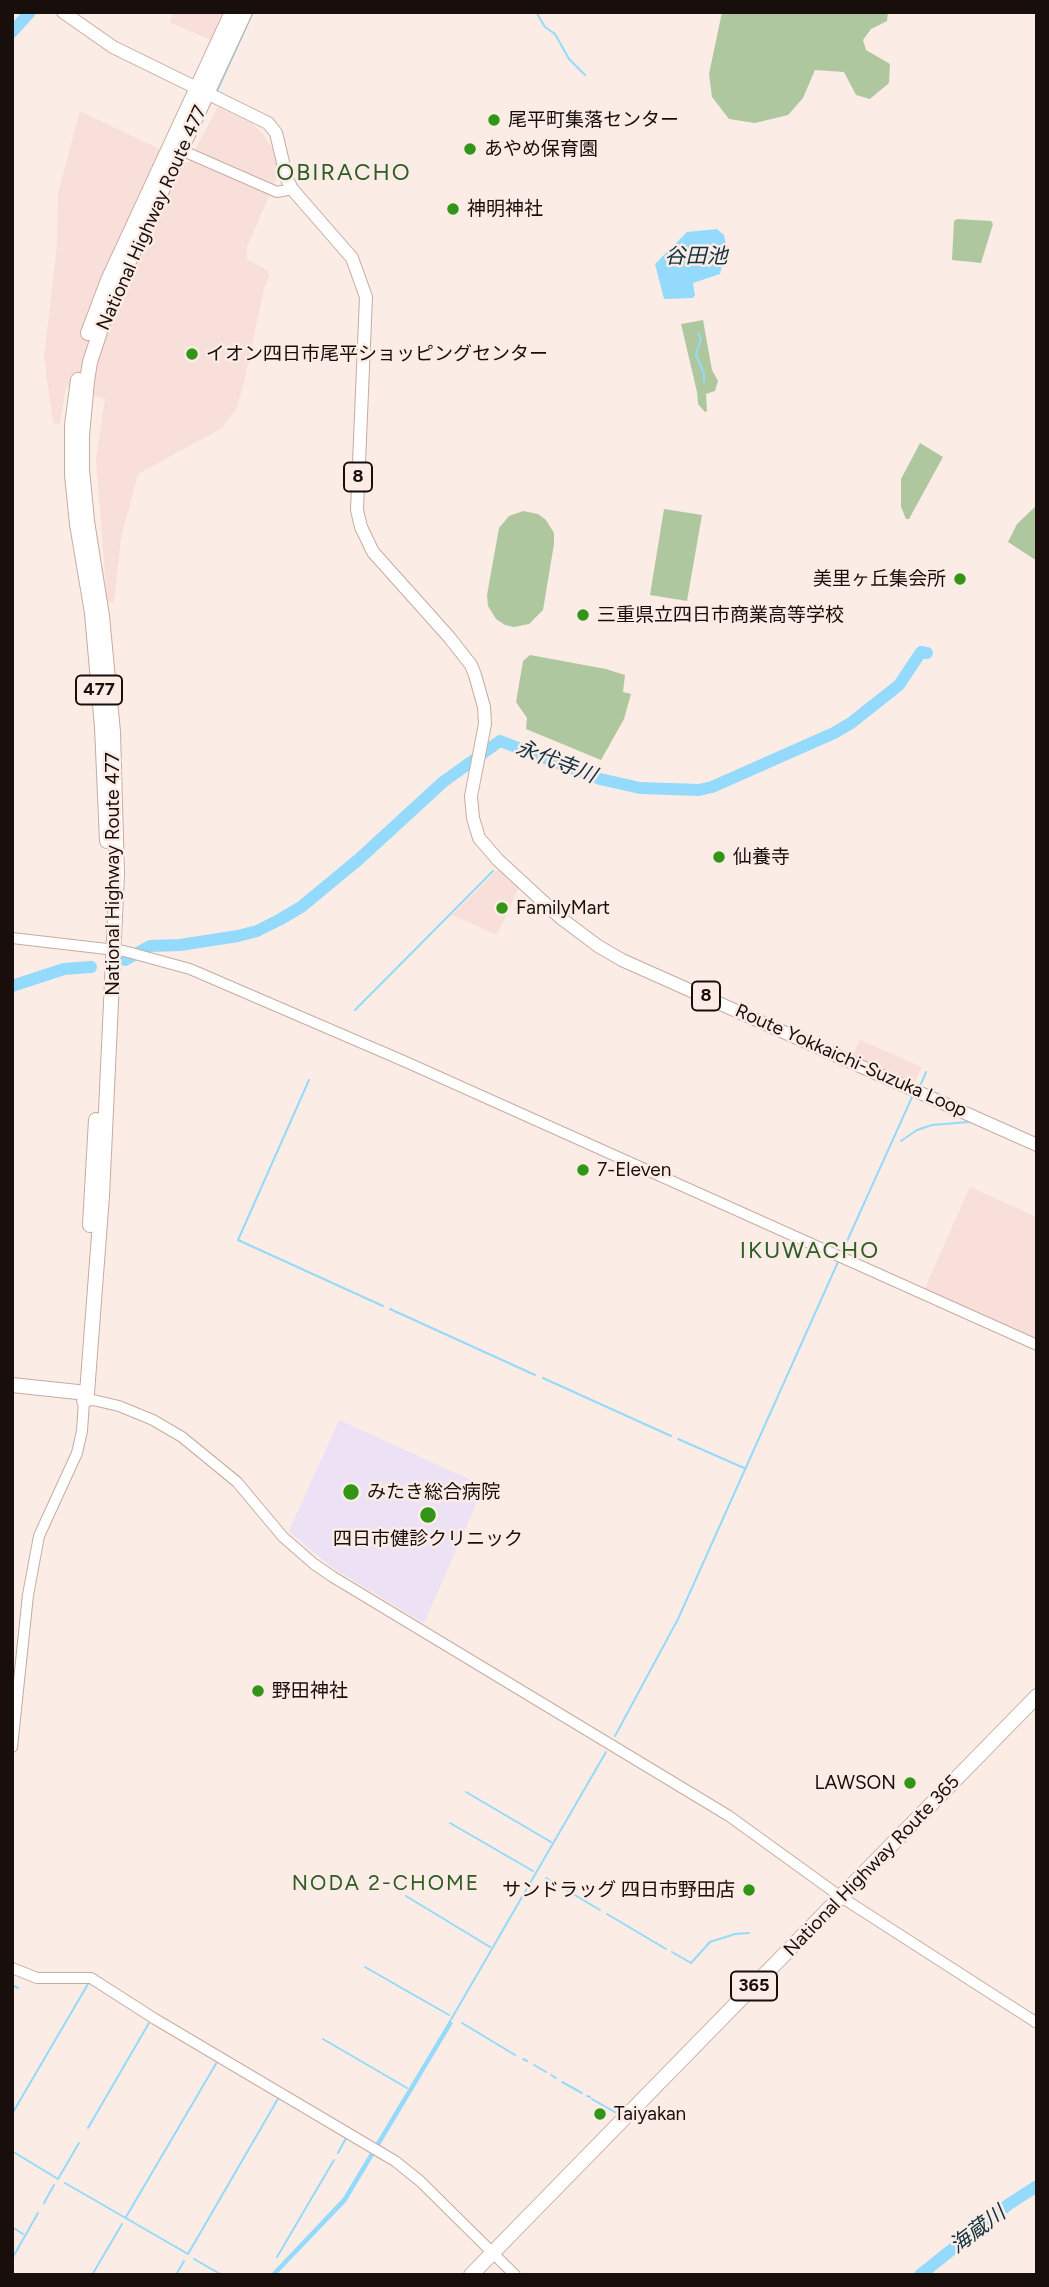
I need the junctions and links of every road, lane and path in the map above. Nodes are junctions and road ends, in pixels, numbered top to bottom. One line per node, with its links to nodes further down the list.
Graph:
1 (232, 12): 4 (highway, National Highway Route 477 / 477)
2 (245, 12): 4 (highway, National Highway Route 477 / 477)
3 (63, 13): 4 (main road, Route Yokkaichi-Suzuka Loop / 8)
4 (202, 91): 5 (highway, National Highway Route 477 / 477); 6 (main road, Route Yokkaichi-Suzuka Loop / 8); 8 (highway, National Highway Route 477 / 477)
5 (181, 150): 6 (street); 8 (highway, National Highway Route 477 / 477)
6 (292, 188): 9 (main road, Route Yokkaichi-Suzuka Loop / 8)
7 (12, 938): 8 (street)
8 (111, 949): 10 (highway, National Highway Route 477 / 477); 11 (highway, National Highway Route 477 / 477); 12 (street)
9 (1037, 1145)
10 (102, 1196): 11 (highway); 16 (highway, National Highway Route 477 / 477)
11 (88, 1271): 16 (highway, National Highway Route 477 / 477)
12 (1037, 1345)
13 (12, 1385): 14 (highway)
14 (57, 1393): 15 (highway); 16 (highway)
15 (12, 1394)
16 (86, 1396): 18 (street); 19 (street)
17 (1037, 1696): 19 (highway, National Highway Route 365 / 365)
18 (12, 1747)
19 (841, 1897): 21 (street); 22 (highway, National Highway Route 365 / 365)
20 (12, 1968): 22 (street)
21 (1037, 2024)
22 (493, 2252): 23 (highway, National Highway Route 365 / 365); 24 (street)
23 (471, 2275)
24 (515, 2275)

